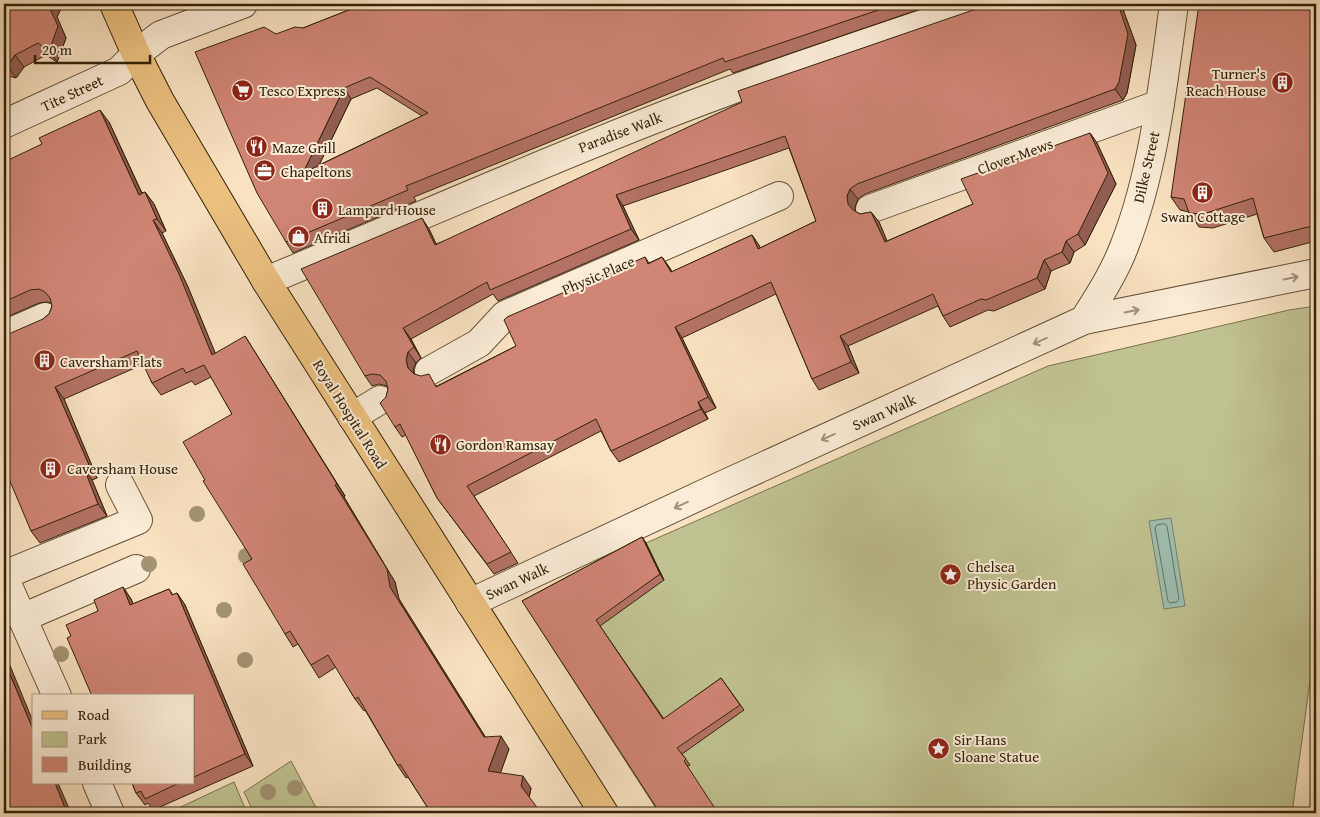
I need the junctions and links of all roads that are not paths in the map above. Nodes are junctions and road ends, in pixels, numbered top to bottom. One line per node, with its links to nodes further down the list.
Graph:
1 (114, 4): 5 (main road, Royal Hospital Road)
2 (243, 4): 5 (street, Tite Street)
3 (982, 4): 11 (street, Paradise Walk)
4 (1174, 4): 6 (street, Dilke Street)
5 (136, 54): 7 (street, Tite Street); 11 (main road, Royal Hospital Road)
6 (1160, 104): 9 (street, Clover Mews); 13 (street, Dilke Street)
7 (4, 124)
8 (778, 196): 15 (street, Physic Place)
9 (870, 209)
10 (1316, 273): 13 (street, Swan Walk, one-way to 10)
11 (266, 281): 17 (main road, Royal Hospital Road)
12 (45, 317): 14 (street)
13 (1084, 320): 21 (street, Swan Walk, one-way to 21)
14 (4, 335)
15 (429, 371)
16 (380, 400): 17 (street)
17 (352, 417): 21 (main road, Royal Hospital Road)
18 (120, 485): 20 (street)
19 (136, 569): 22 (street)
20 (4, 576): 22 (street)
21 (470, 603): 26 (main road, Royal Hospital Road)
22 (22, 618): 23 (street)
23 (56, 694)
24 (97, 784): 25 (street)
25 (110, 813)
26 (604, 813)

